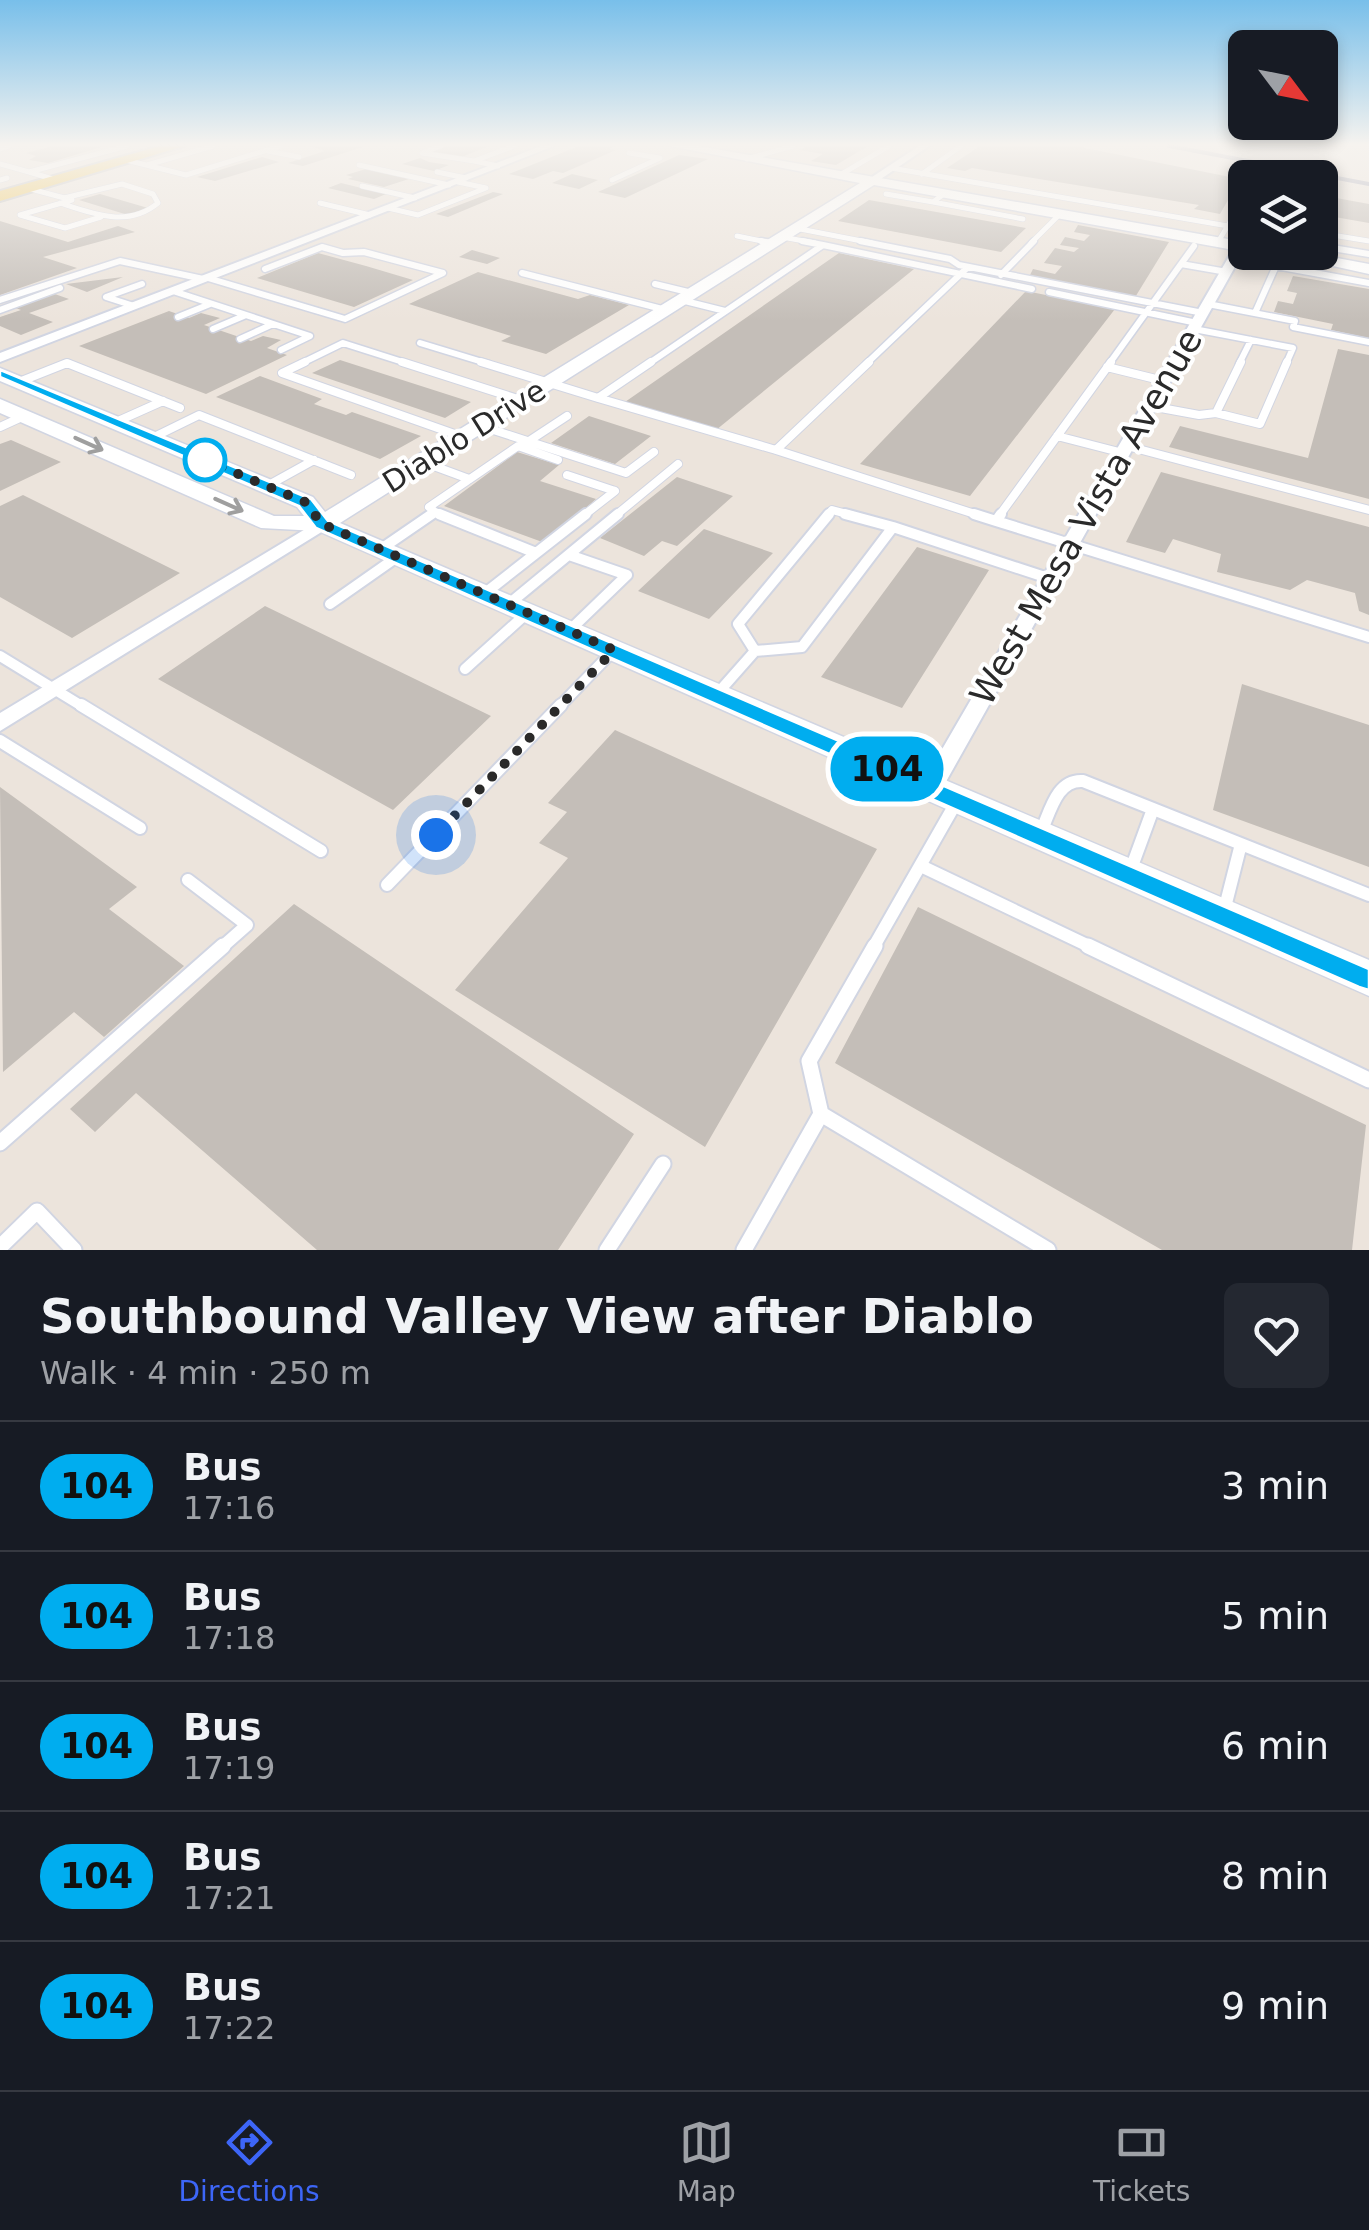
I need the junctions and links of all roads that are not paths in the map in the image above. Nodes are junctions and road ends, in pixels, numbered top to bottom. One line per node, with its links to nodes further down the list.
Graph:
1 (52, 204): 14 (lane)
2 (71, 204): 14 (lane)
3 (157, 204): 14 (lane)
4 (326, 204): 13 (lane)
5 (398, 204): 11 (street)
6 (445, 204): 11 (lane)
7 (834, 204): 17 (street, Diablo Drive)
8 (970, 204): 12 (street)
9 (1061, 204): 12 (lane)
10 (1102, 204): 15 (lane)
11 (388, 208): 13 (street)
12 (1055, 213): 20 (street); 35 (lane)
13 (370, 215): 24 (street)
14 (104, 216)
15 (1228, 226): 20 (lane)
16 (737, 236): 17 (lane)
17 (782, 236): 22 (lane); 32 (lane); 43 (street, Diablo Drive)
18 (1338, 236): 19 (lane)
19 (1369, 241)
20 (1218, 242): 21 (street)
21 (1228, 244)
22 (822, 245): 32 (lane); 48 (lane)
23 (1194, 246): 29 (lane)
24 (283, 249): 26 (lane); 36 (street)
25 (1338, 249): 27 (lane)
26 (303, 254): 30 (lane); 36 (lane)
27 (1369, 254)
28 (1338, 263): 31 (street)
29 (1181, 264): 33 (lane); 45 (lane)
30 (266, 269)
31 (1369, 269)
32 (964, 270): 35 (lane); 49 (lane); 81 (lane)
33 (1227, 272): 53 (street, West Mesa Vista Avenue)
34 (522, 273): 43 (lane)
35 (1002, 275): 45 (lane)
36 (206, 278): 41 (street); 42 (lane)
37 (1369, 283): 50 (lane)
38 (142, 284): 46 (lane)
39 (655, 284): 43 (lane)
40 (60, 288): 47 (lane)
41 (173, 291): 44 (lane); 46 (street)
42 (0, 300)
43 (680, 301): 48 (lane); 65 (street, Diablo Drive)
44 (211, 304): 51 (lane); 52 (lane)
45 (1152, 304): 49 (lane); 53 (lane)
46 (134, 306): 61 (street)
47 (0, 310)
48 (726, 311): 66 (lane)
49 (1146, 313): 53 (lane); 62 (lane)
50 (1255, 313): 53 (lane); 59 (lane)
51 (246, 315): 54 (lane); 55 (lane)
52 (178, 317)
53 (1201, 317): 57 (lane); 64 (street, West Mesa Vista Avenue)
54 (274, 324): 56 (lane); 60 (lane)
55 (214, 329)
56 (240, 339)
57 (1251, 340): 72 (lane); 72 (lane)
58 (420, 342): 65 (lane)
59 (1369, 342)
60 (280, 350)
61 (0, 358)
62 (1107, 367): 64 (lane); 78 (lane)
63 (10, 378): 67 (lane); 75 (street)
64 (1164, 381): 70 (street, West Mesa Vista Avenue)
65 (548, 383): 66 (lane); 68 (street, Diablo Drive)
66 (598, 398): 81 (lane)
67 (162, 400): 71 (lane); 75 (lane)
68 (522, 400): 77 (street, Diablo Drive); 77 (lane)
69 (0, 404): 73 (street)
70 (1150, 406): 72 (lane); 82 (street, West Mesa Vista Avenue)
71 (180, 408)
72 (1216, 413)
73 (25, 416): 76 (lane); 95 (street, one-way to 95)
74 (567, 416): 80 (lane)
75 (116, 422): 79 (street)
76 (0, 427)
77 (472, 431): 80 (lane); 86 (street, Diablo Drive)
78 (1057, 436): 82 (lane); 94 (lane)
79 (152, 438): 84 (lane); 91 (street)
80 (528, 441): 83 (lane)
81 (776, 450): 94 (lane)
82 (1125, 450): 92 (lane); 97 (street, West Mesa Vista Avenue)
83 (654, 452)
84 (314, 460): 88 (lane); 91 (lane)
85 (558, 460): 90 (lane)
86 (422, 462): 90 (lane); 95 (street, Diablo Drive)
87 (678, 464): 100 (lane)
88 (352, 474)
89 (567, 475): 99 (lane)
90 (469, 479): 93 (lane)
91 (267, 486): 95 (street)
92 (1369, 510)
93 (435, 512): 98 (lane); 99 (lane)
94 (996, 521): 97 (lane)
95 (322, 524): 98 (street); 110 (street, Diablo Drive)
96 (893, 528): 101 (lane); 107 (lane); 107 (lane)
97 (1070, 545): 101 (street, West Mesa Vista Avenue); 105 (lane)
98 (389, 553): 102 (lane); 103 (street)
99 (536, 553): 103 (lane)
100 (569, 555): 103 (lane); 104 (lane)
101 (1051, 579): 114 (street, West Mesa Vista Avenue)
102 (330, 604)
103 (506, 604): 104 (street); 109 (lane)
104 (569, 631): 106 (street)
105 (1369, 636)
106 (614, 650): 111 (street); 123 (lane)
107 (755, 651): 111 (lane)
108 (0, 656): 110 (lane)
109 (465, 669)
110 (53, 690): 112 (street, Diablo Drive); 119 (lane)
111 (716, 695): 114 (street)
112 (0, 723)
113 (0, 741): 116 (lane)
114 (944, 794): 117 (street); 120 (lane)
115 (1153, 809): 117 (lane); 118 (lane); 121 (lane)
116 (140, 828)
117 (1040, 835): 121 (street)
118 (1241, 844): 124 (lane); 125 (lane)
119 (321, 851)
120 (921, 866): 127 (lane); 128 (lane)
121 (1129, 874): 125 (street)
122 (188, 880): 129 (lane)
123 (387, 885)
124 (1369, 896)
125 (1223, 914): 126 (street)
126 (1369, 978)
127 (1369, 1080)
128 (821, 1114): 134 (lane); 135 (lane)
129 (0, 1143)
130 (662, 1164): 133 (lane)
131 (0, 1247): 132 (lane)
132 (74, 1250)
133 (607, 1250)
134 (744, 1250)
135 (1048, 1250)

